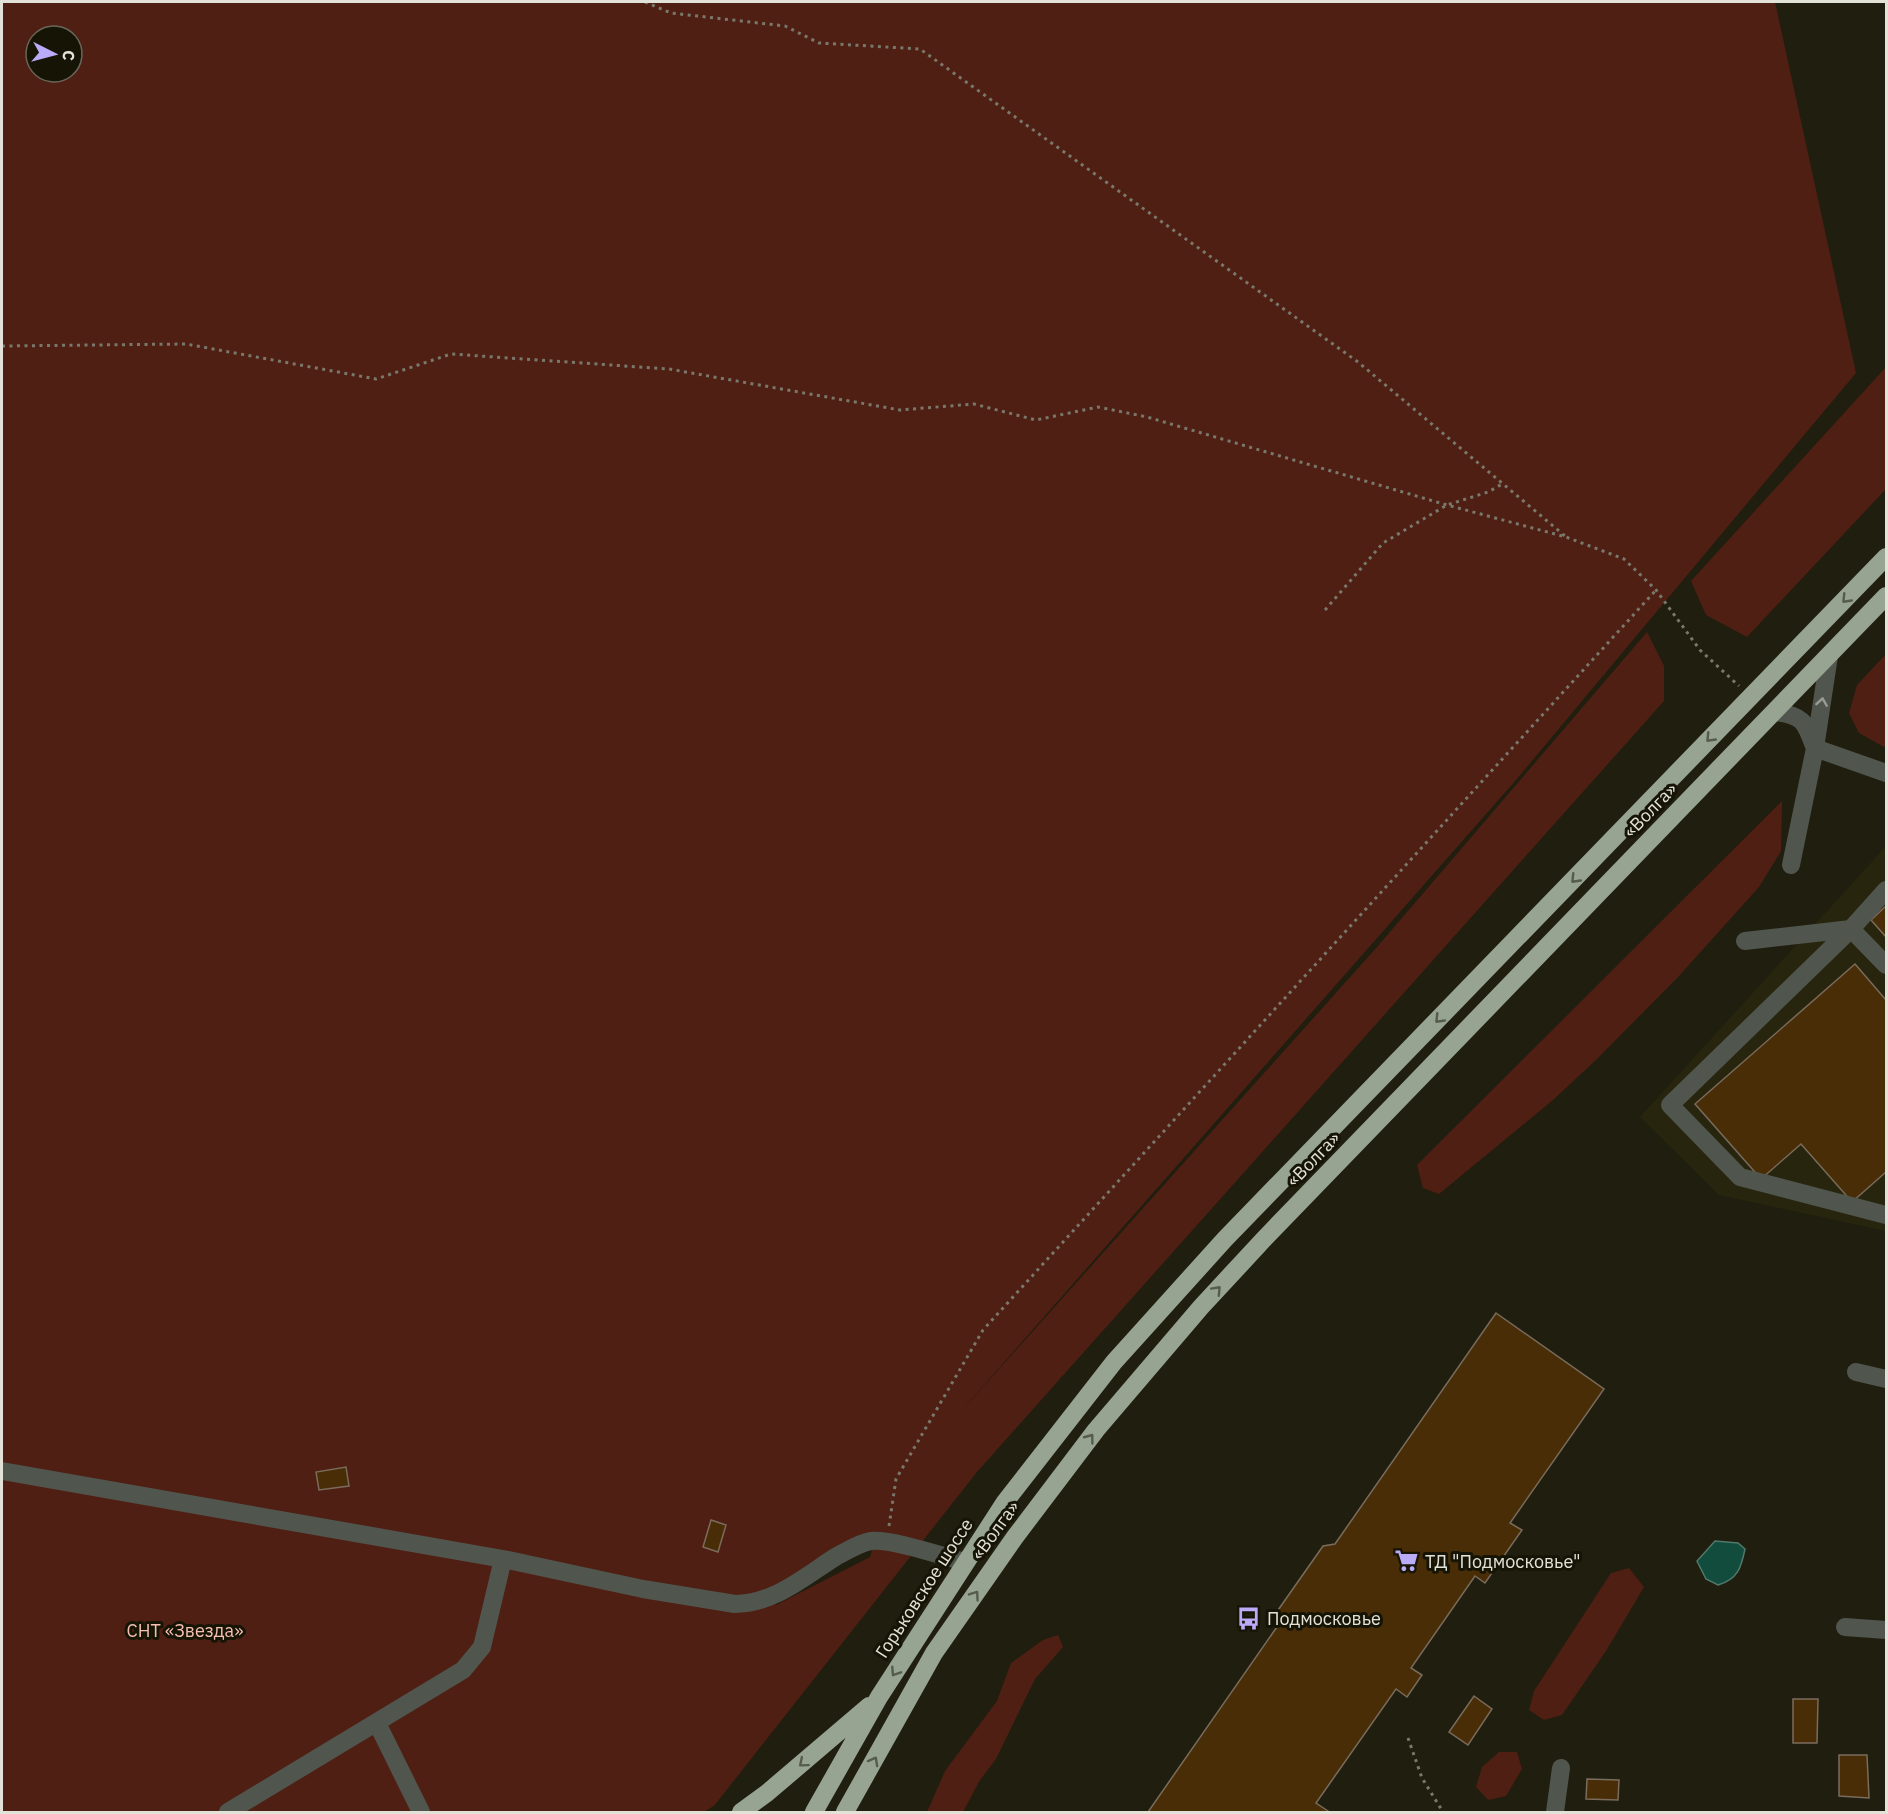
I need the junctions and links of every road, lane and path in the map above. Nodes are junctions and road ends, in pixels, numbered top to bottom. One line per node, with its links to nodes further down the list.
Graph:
1 (645, 2): 3 (path)
2 (2, 346): 4 (path)
3 (1504, 483): 4 (path); 5 (path)
4 (1447, 505): 5 (path); 9 (path)
5 (1566, 537): 7 (path)
6 (1887, 557): 11 (highway, «Волга», one-way to 11)
7 (1656, 590): 11 (path); 25 (path)
8 (1887, 596): 10 (highway, «Волга»)
9 (1325, 610)
10 (1829, 657): 12 (highway, «Волга»); 13 (lane, one-way to 10)
11 (1750, 697): 24 (highway, «Волга», one-way to 24)
12 (1775, 712): 13 (lane); 38 (highway, «Волга», one-way to 12)
13 (1815, 748): 14 (lane); 15 (lane)
14 (1887, 773)
15 (1791, 865)
16 (1887, 891): 17 (lane)
17 (1851, 929): 18 (lane); 19 (lane); 20 (lane)
18 (1745, 941)
19 (1887, 965)
20 (1887, 1215)
21 (1856, 1372): 22 (lane)
22 (1887, 1379)
23 (2, 1471): 26 (lane)
24 (1005, 1502): 27 (highway, Горьковское шоссе)
25 (887, 1542): 26 (lane); 27 (lane)
26 (503, 1559): 31 (lane)
27 (965, 1562): 30 (highway, Горьковское шоссе, one-way to 30)
28 (1845, 1627): 29 (lane)
29 (1887, 1630)
30 (879, 1697): 36 (highway, one-way to 36); 37 (highway)
31 (377, 1723): 34 (lane); 35 (lane)
32 (1408, 1738): 39 (path)
33 (1561, 1768): 40 (lane)
34 (228, 1812)
35 (422, 1812)
36 (741, 1812)
37 (814, 1812)
38 (845, 1812)
39 (1443, 1812)
40 (1555, 1812)

